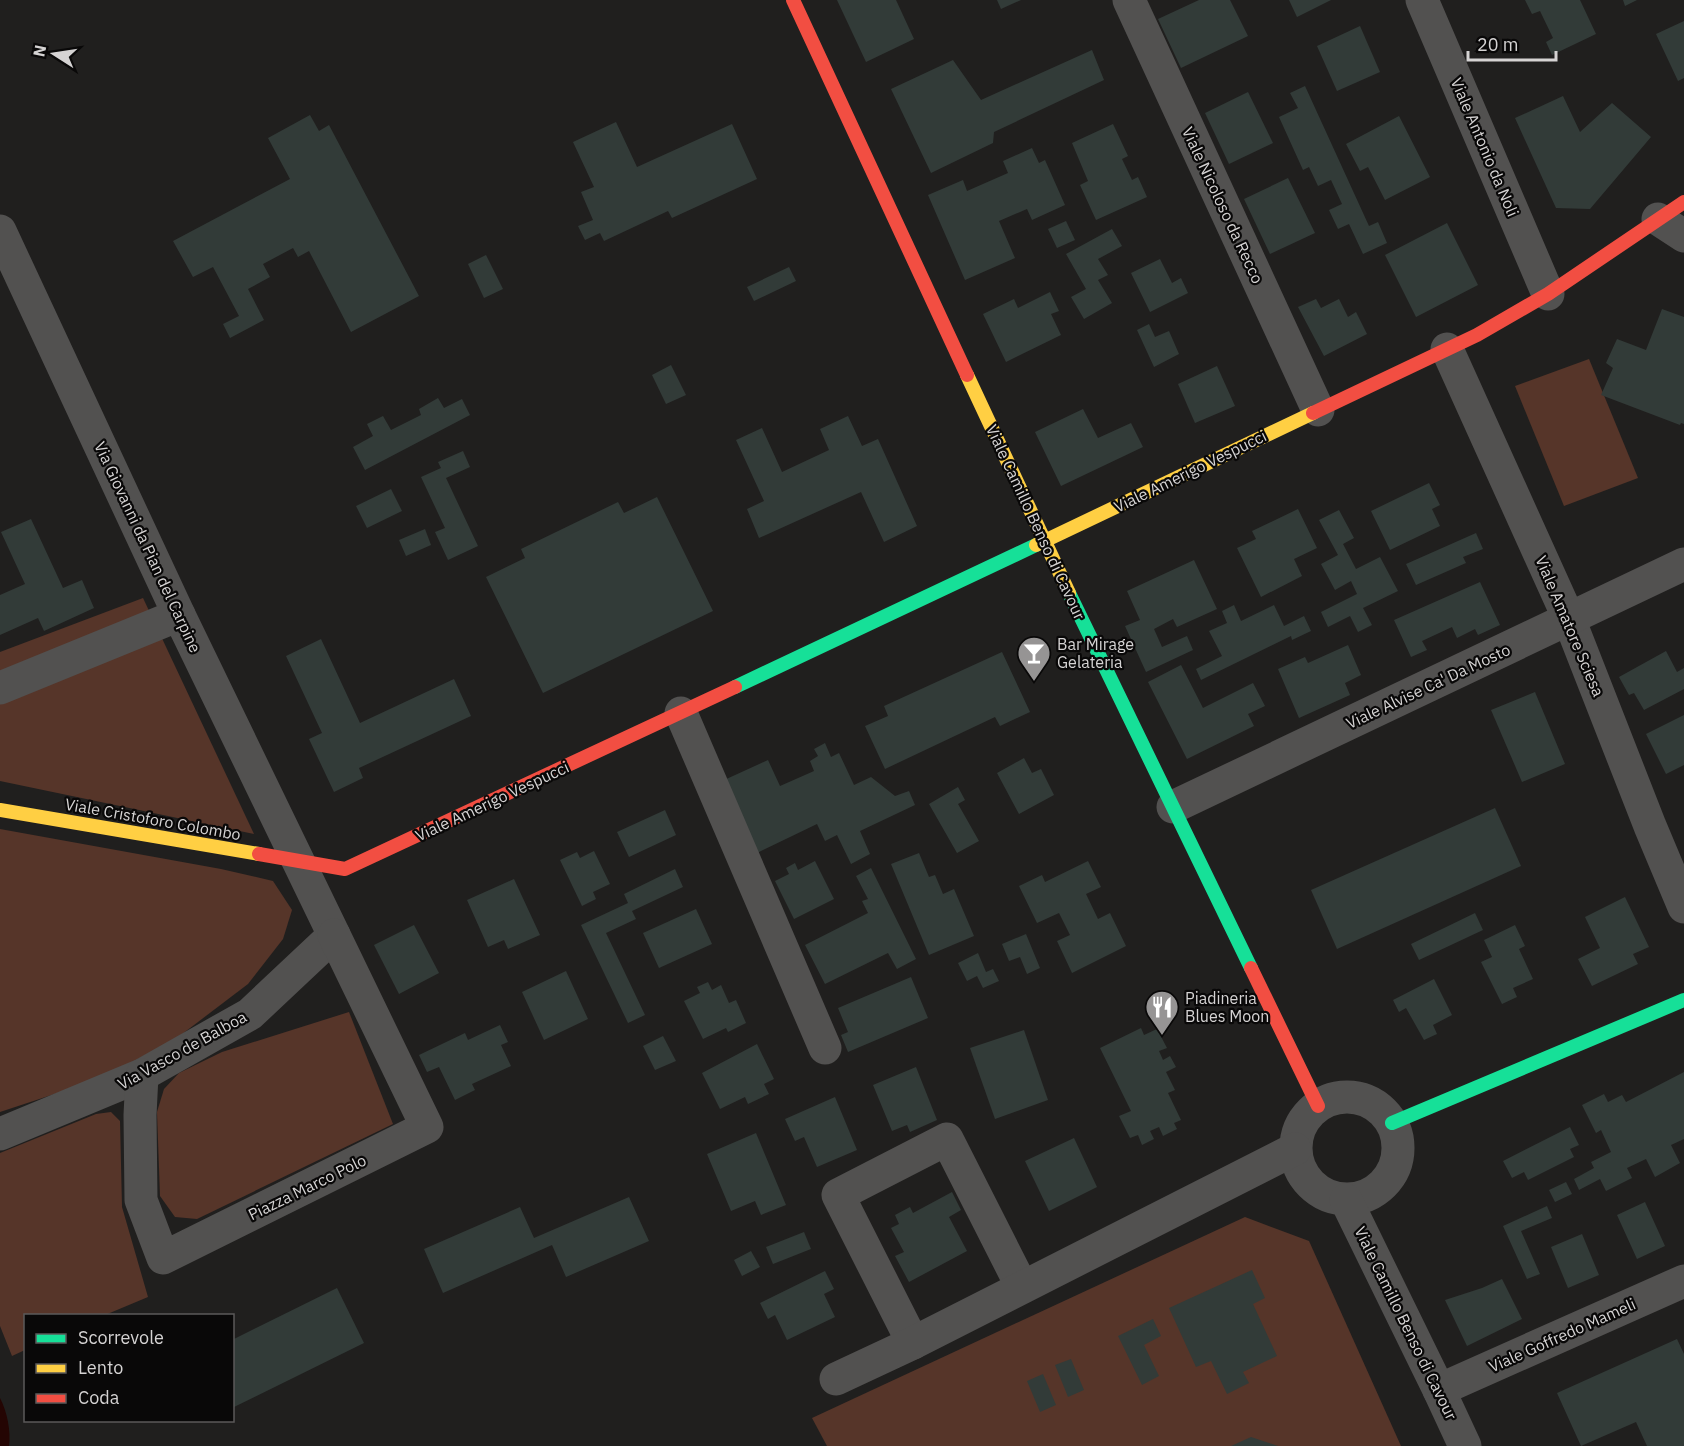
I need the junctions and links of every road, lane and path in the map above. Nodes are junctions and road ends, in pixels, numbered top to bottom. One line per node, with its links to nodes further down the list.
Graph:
1 (793, 0): 9 (street, Viale Camillo Benso di Cavour)
2 (1129, 0): 8 (street, Viale Nicoloso da Recco)
3 (1422, 0): 6 (street, Viale Antonio da Noli)
4 (1675, 219): 6 (street, Viale Amerigo Vespucci)
5 (0, 231): 11 (street, Via Giovanni da Pian del Carpine)
6 (1548, 294): 7 (street, Viale Amerigo Vespucci)
7 (1447, 349): 8 (street, Viale Amerigo Vespucci); 12 (street, Viale Amatore Sciesa)
8 (1318, 410): 9 (street, Viale Amerigo Vespucci)
9 (1044, 541): 14 (street, Viale Amerigo Vespucci); 15 (street, Viale Camillo Benso di Cavour)
10 (1684, 564): 12 (street, Viale Alvise Ca' Da Mosto)
11 (179, 615): 13 (street); 17 (street, Via Giovanni da Pian del Carpine)
12 (1569, 619): 15 (street, Viale Alvise Ca' Da Mosto); 18 (street, Viale Amatore Sciesa)
13 (0, 688)
14 (681, 713): 17 (street, Viale Amerigo Vespucci); 21 (street)
15 (1173, 807): 23 (street, Viale Camillo Benso di Cavour)
16 (0, 810): 17 (street, Viale Cristoforo Colombo)
17 (300, 862): 19 (street)
18 (1684, 907)
19 (334, 935): 22 (street, Via Vasco de Balboa); 22 (street, Piazza Marco Polo)
20 (1684, 1000): 24 (street)
21 (825, 1048)
22 (142, 1075): 25 (street, Via Vasco de Balboa)
23 (1318, 1106): 24 (street); 26 (street)
24 (1392, 1123): 27 (street)
25 (0, 1134)
26 (1296, 1149): 27 (street); 29 (street)
27 (1346, 1200): 32 (street, Viale Camillo Benso di Cavour)
28 (1684, 1281): 32 (street, Viale Goffredo Mameli)
29 (1022, 1287): 30 (street); 30 (street)
30 (913, 1343): 31 (street)
31 (836, 1379)
32 (1439, 1390): 33 (street, Viale Camillo Benso di Cavour)
33 (1465, 1446)

